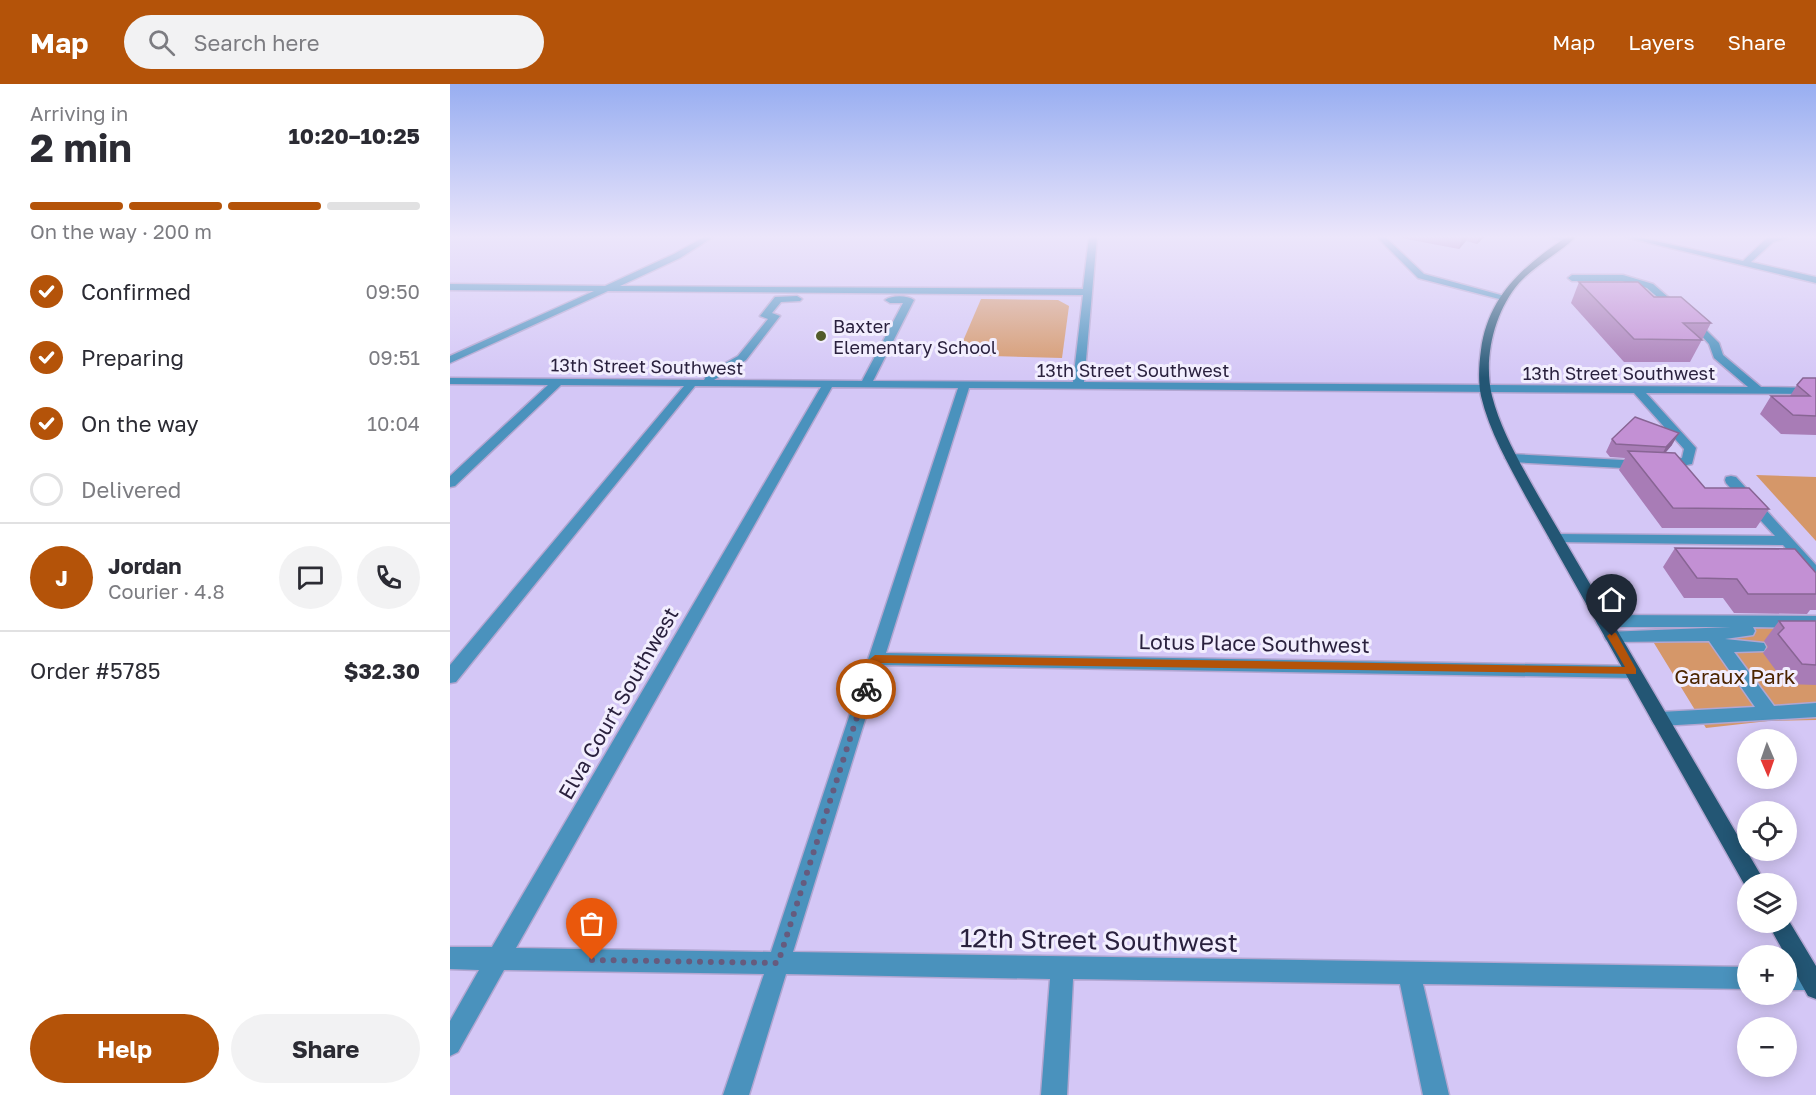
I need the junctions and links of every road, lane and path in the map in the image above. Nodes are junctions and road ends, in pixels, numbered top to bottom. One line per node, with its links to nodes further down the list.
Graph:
1 (613, 284): 7 (street)
2 (1089, 284): 8 (street)
3 (1453, 284): 9 (street)
4 (1514, 284): 9 (main road)
5 (1644, 284): 21 (street)
6 (450, 288): 7 (street)
7 (604, 288): 8 (street); 10 (street)
8 (1088, 292): 18 (street)
9 (1503, 297): 19 (main road)
10 (450, 360)
11 (450, 381): 12 (street, 13th Street Southwest)
12 (558, 382): 13 (street, 13th Street Southwest); 25 (street)
13 (692, 383): 14 (street, 13th Street Southwest); 37 (street)
14 (707, 383): 15 (street, 13th Street Southwest); 16 (street)
15 (828, 384): 16 (street, 13th Street Southwest); 44 (street, Elva Court Southwest)
16 (865, 385): 17 (street, 13th Street Southwest)
17 (964, 385): 18 (street, 13th Street Southwest); 35 (street)
18 (1078, 386): 19 (street, 13th Street Southwest)
19 (1485, 389): 20 (street, 13th Street Southwest); 23 (main road)
20 (1637, 390): 21 (street, 13th Street Southwest); 23 (street)
21 (1759, 391): 22 (street, 13th Street Southwest)
22 (1816, 391)
23 (1511, 458): 26 (main road)
24 (1731, 480): 27 (street)
25 (450, 483)
26 (1556, 538): 27 (street); 29 (main road)
27 (1787, 541): 28 (street)
28 (1816, 574)
29 (1604, 621): 30 (street); 32 (main road)
30 (1816, 622)
31 (1816, 633): 33 (street)
32 (1612, 636): 33 (street); 36 (main road)
33 (1717, 640): 34 (street); 39 (street)
34 (1758, 647)
35 (875, 659): 36 (street, Lotus Place Southwest); 45 (street)
36 (1633, 672): 40 (main road)
37 (450, 677)
38 (1816, 710): 39 (street)
39 (1770, 714): 40 (street)
40 (1660, 719): 41 (main road)
41 (1749, 873)
42 (1785, 933): 50 (main road)
43 (450, 958): 44 (street, 12th Street Southwest)
44 (499, 959): 45 (street, 12th Street Southwest); 51 (street, Elva Court Southwest)
45 (778, 963): 46 (street, 12th Street Southwest); 52 (street)
46 (1062, 969): 47 (street, 12th Street Southwest); 53 (street)
47 (1409, 974): 48 (street, 12th Street Southwest); 54 (street)
48 (1737, 978)
49 (1797, 980): 50 (street)
50 (1814, 982)
51 (450, 1044)
52 (736, 1095)
53 (1054, 1095)
54 (1436, 1095)

